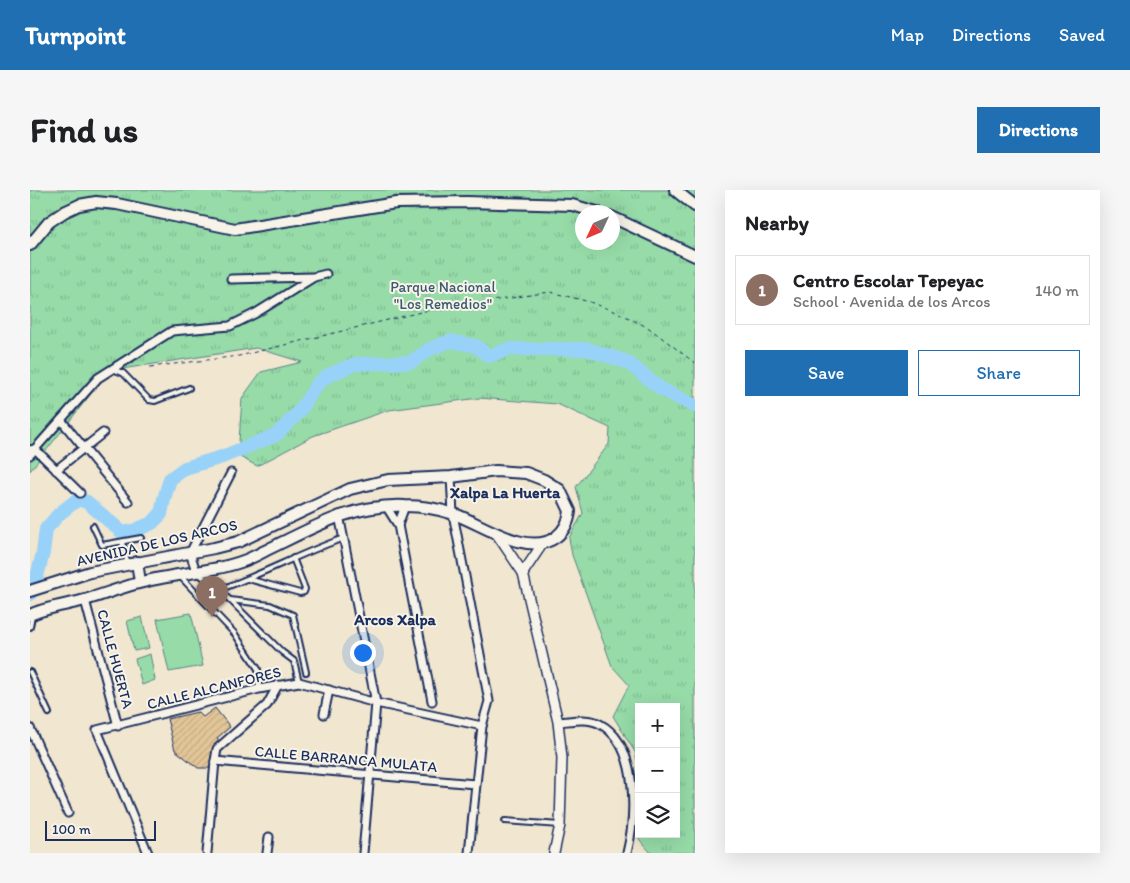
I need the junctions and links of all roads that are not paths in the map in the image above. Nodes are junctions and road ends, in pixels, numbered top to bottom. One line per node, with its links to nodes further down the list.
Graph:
1 (675, 190): 3 (main road)
2 (575, 206): 5 (main road)
3 (695, 206)
4 (620, 221): 6 (main road)
5 (30, 245)
6 (695, 256)
7 (326, 274): 8 (street)
8 (314, 277): 9 (street); 10 (street)
9 (231, 279)
10 (112, 369): 11 (lane); 12 (street)
11 (189, 388)
12 (61, 420): 14 (street); 15 (street)
13 (102, 433): 14 (street)
14 (83, 448): 16 (street); 20 (street)
15 (32, 451): 16 (street)
16 (56, 470): 19 (street)
17 (231, 473): 32 (street)
18 (451, 477): 23 (street); 31 (main road, AVENIDA DE LOS ARCOS); 32 (main road, AVENIDA DE LOS ARCOS)
19 (80, 493)
20 (128, 502)
21 (386, 506): 22 (main road); 24 (main road); 25 (street)
22 (405, 506): 23 (main road); 25 (street)
23 (453, 514): 27 (main road); 60 (street)
24 (339, 515): 29 (street); 35 (main road)
25 (398, 525): 54 (street)
26 (94, 526): 30 (lane)
27 (496, 533): 31 (main road); 36 (street)
28 (141, 538): 30 (lane)
29 (344, 538): 33 (lane); 55 (street)
30 (122, 542): 34 (lane)
31 (543, 543): 36 (street)
32 (190, 553): 34 (main road, AVENIDA DE LOS ARCOS); 35 (street)
33 (293, 558): 38 (lane); 38 (lane)
34 (132, 563): 39 (main road); 40 (main road, AVENIDA DE LOS ARCOS)
35 (196, 572): 37 (main road); 41 (lane)
36 (523, 573): 58 (street)
37 (180, 576): 39 (main road); 52 (lane)
38 (248, 579): 41 (lane)
39 (140, 582): 42 (main road)
40 (35, 589)
41 (218, 590): 43 (lane)
42 (85, 600): 44 (main road); 59 (street, CALLE HUERTA)
43 (230, 600): 46 (lane); 47 (lane)
44 (31, 614): 45 (lane)
45 (30, 627)
46 (303, 660): 47 (lane); 49 (lane)
47 (294, 661): 50 (lane)
48 (30, 672): 56 (lane)
49 (306, 672)
50 (299, 682): 51 (street, CALLE ALCANFORES); 53 (street, CALLE ALCANFORES)
51 (278, 685): 52 (street, CALLE ALCANFORES); 62 (street)
52 (259, 690): 59 (street, CALLE ALCANFORES)
53 (328, 690): 55 (street, CALLE ALCANFORES); 57 (street)
54 (432, 701)
55 (376, 703): 60 (street, CALLE ALCANFORES); 63 (street)
56 (49, 713)
57 (324, 714)
58 (558, 722): 67 (street); 69 (street)
59 (118, 726): 70 (street, CALLE ALCANFORES)
60 (482, 726): 64 (street)
61 (30, 728): 65 (street)
62 (214, 761): 63 (street, CALLE BARRANCA MULATA); 71 (street)
63 (369, 776): 64 (street, CALLE BARRANCA MULATA); 73 (street)
64 (475, 784): 74 (street)
65 (68, 813)
66 (505, 821): 67 (lane)
67 (560, 825): 75 (street)
68 (269, 837): 72 (street)
69 (628, 849): 76 (street)
70 (148, 853)
71 (207, 853)
72 (267, 853)
73 (363, 853)
74 (469, 853)
75 (554, 853)
76 (635, 853)

